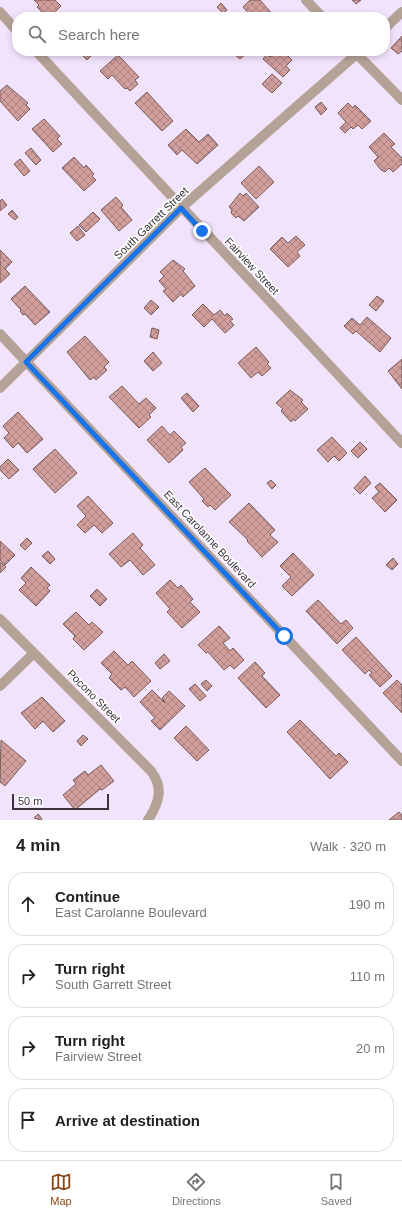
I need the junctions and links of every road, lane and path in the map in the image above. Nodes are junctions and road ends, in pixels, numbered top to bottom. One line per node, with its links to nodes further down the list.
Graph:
1 (306, 0): 3 (street)
2 (0, 12): 6 (street)
3 (317, 12)
4 (402, 12): 5 (street)
5 (390, 23)
6 (12, 25)
7 (41, 56): 11 (street, Fairview Street)
8 (352, 56): 11 (street, South Garrett Street)
9 (361, 56): 10 (street)
10 (402, 100)
11 (181, 208): 13 (street, South Garrett Street); 15 (street, Fairview Street)
12 (0, 334): 13 (street, East Carolanne Boulevard)
13 (26, 362): 14 (street, South Garrett Street); 19 (street, East Carolanne Boulevard)
14 (0, 388)
15 (402, 443)
16 (0, 619): 17 (street, Pocono Street)
17 (34, 653): 18 (street); 20 (street, Pocono Street)
18 (0, 686)
19 (402, 761)
20 (148, 820)

